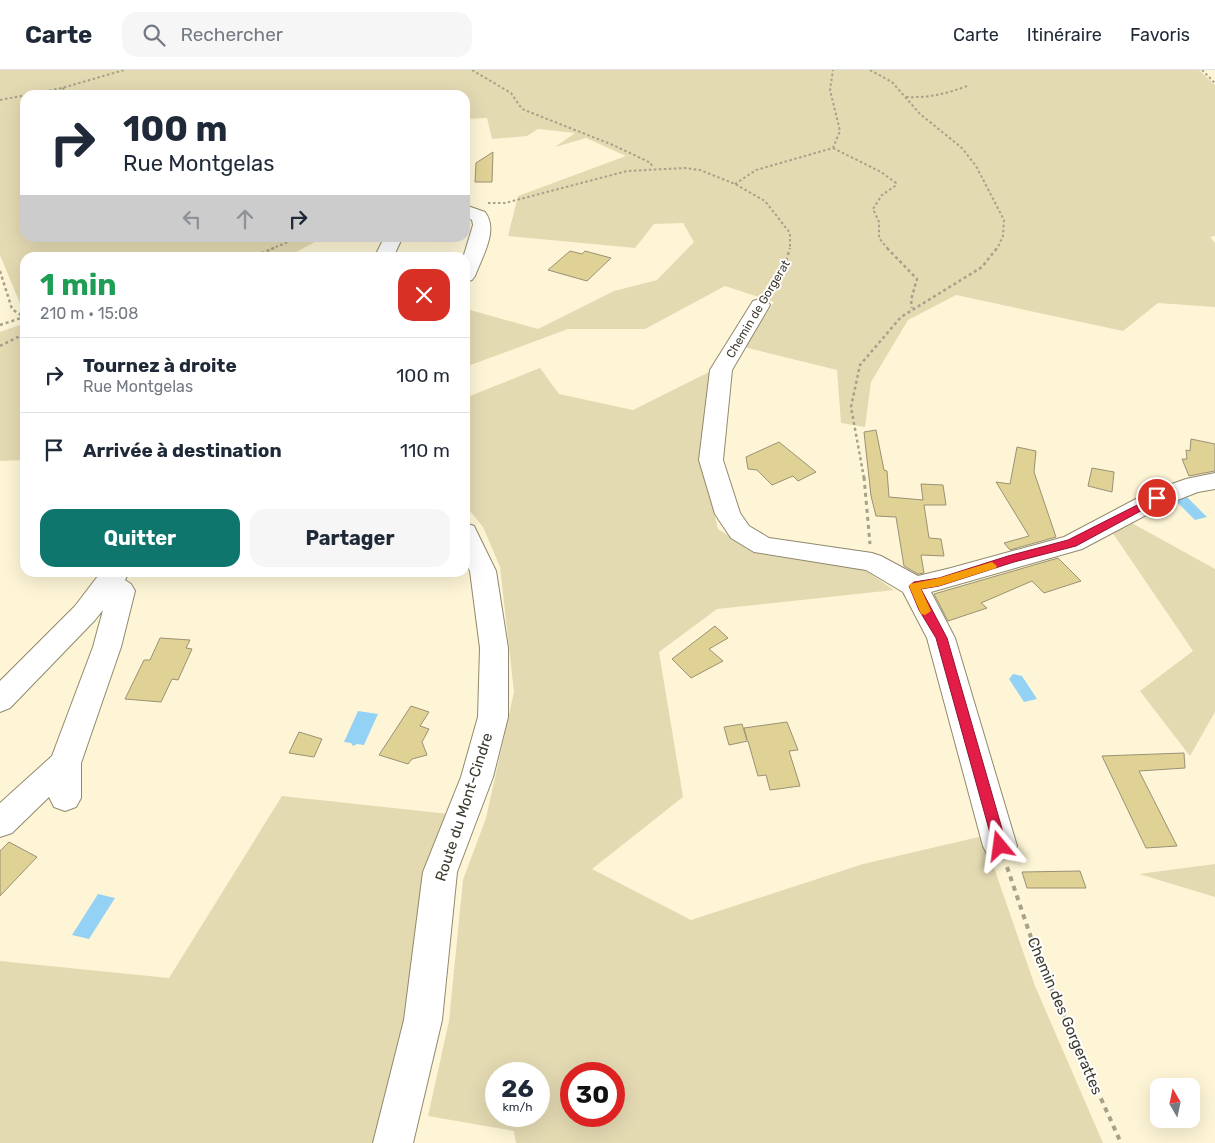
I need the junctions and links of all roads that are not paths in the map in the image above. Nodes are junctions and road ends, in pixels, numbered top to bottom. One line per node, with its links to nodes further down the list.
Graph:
1 (470, 212): 2 (street)
2 (470, 263)
3 (760, 305): 7 (street, Chemin de Gorgerat)
4 (1215, 481): 7 (street)
5 (470, 543): 13 (street, Route du Mont-Cindre)
6 (112, 577): 8 (street); 9 (street)
7 (914, 586): 12 (street)
8 (0, 700)
9 (65, 763): 10 (street); 11 (street)
10 (65, 798)
11 (0, 823)
12 (1000, 846)
13 (393, 1143)

